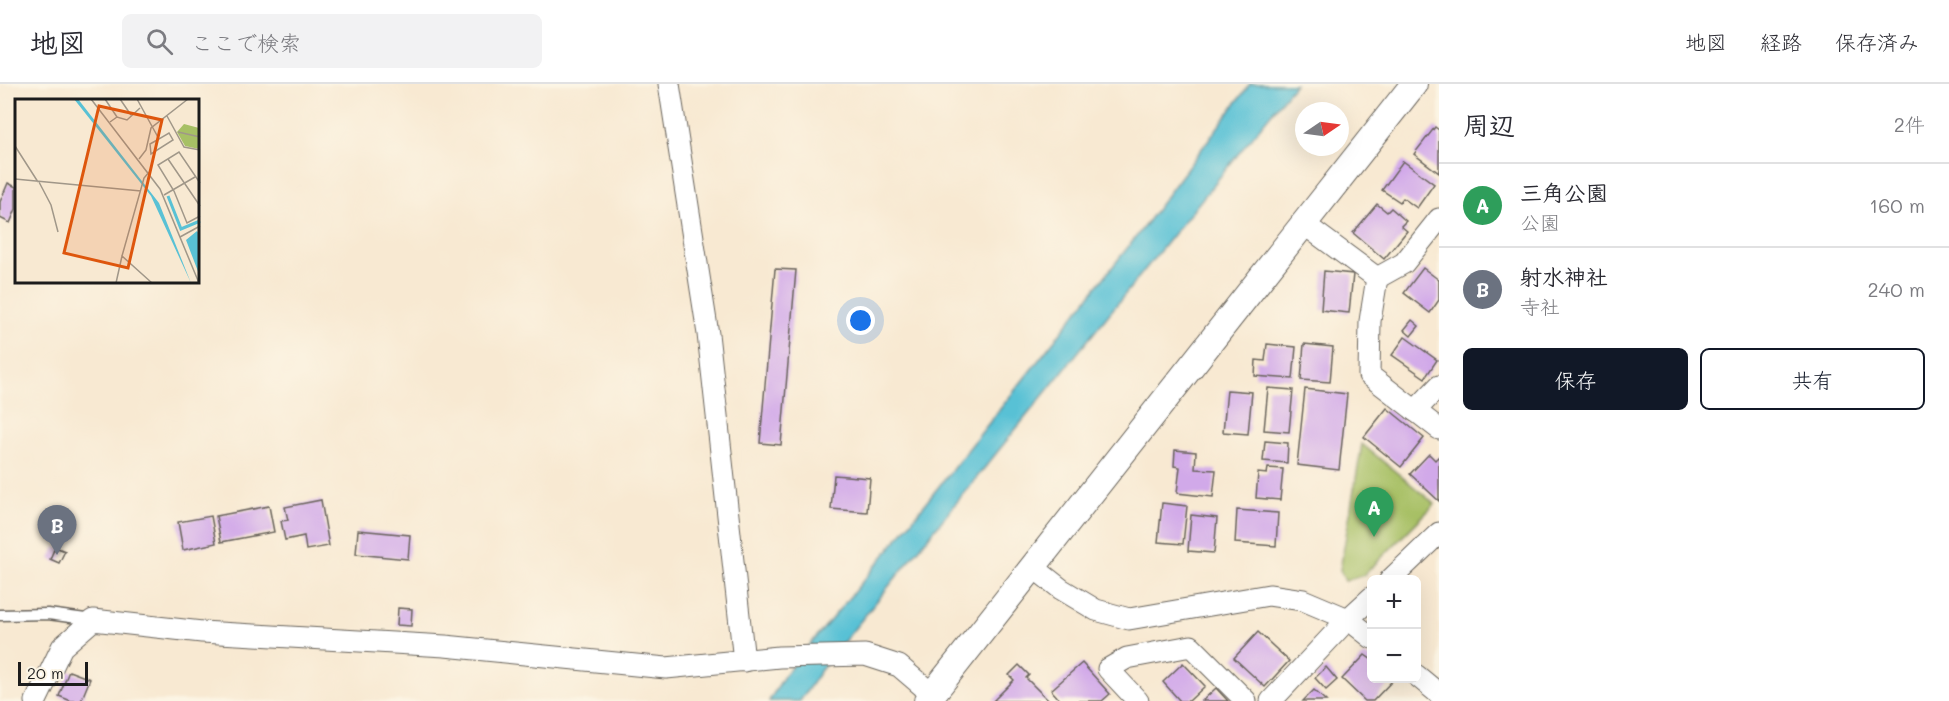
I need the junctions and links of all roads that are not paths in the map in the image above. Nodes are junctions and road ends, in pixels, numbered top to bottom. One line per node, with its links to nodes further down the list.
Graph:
1 (669, 84): 17 (street)
2 (1414, 84): 4 (street)
3 (1439, 219): 5 (street)
4 (1304, 224): 5 (street); 10 (street)
5 (1377, 278): 7 (street)
6 (1439, 386): 7 (street)
7 (1415, 411): 8 (street)
8 (1439, 429)
9 (1439, 533): 11 (street)
10 (1033, 567): 14 (street); 20 (street)
11 (1394, 575)
12 (1367, 601): 14 (street)
13 (0, 615): 15 (lane)
14 (1348, 619): 16 (street); 24 (street)
15 (93, 620): 17 (street); 21 (street)
16 (1367, 635)
17 (744, 661): 20 (street)
18 (1421, 679): 19 (street)
19 (1439, 694)
20 (930, 698)
21 (36, 701)
22 (1138, 701): 23 (street)
23 (1246, 701)
24 (1271, 701)

